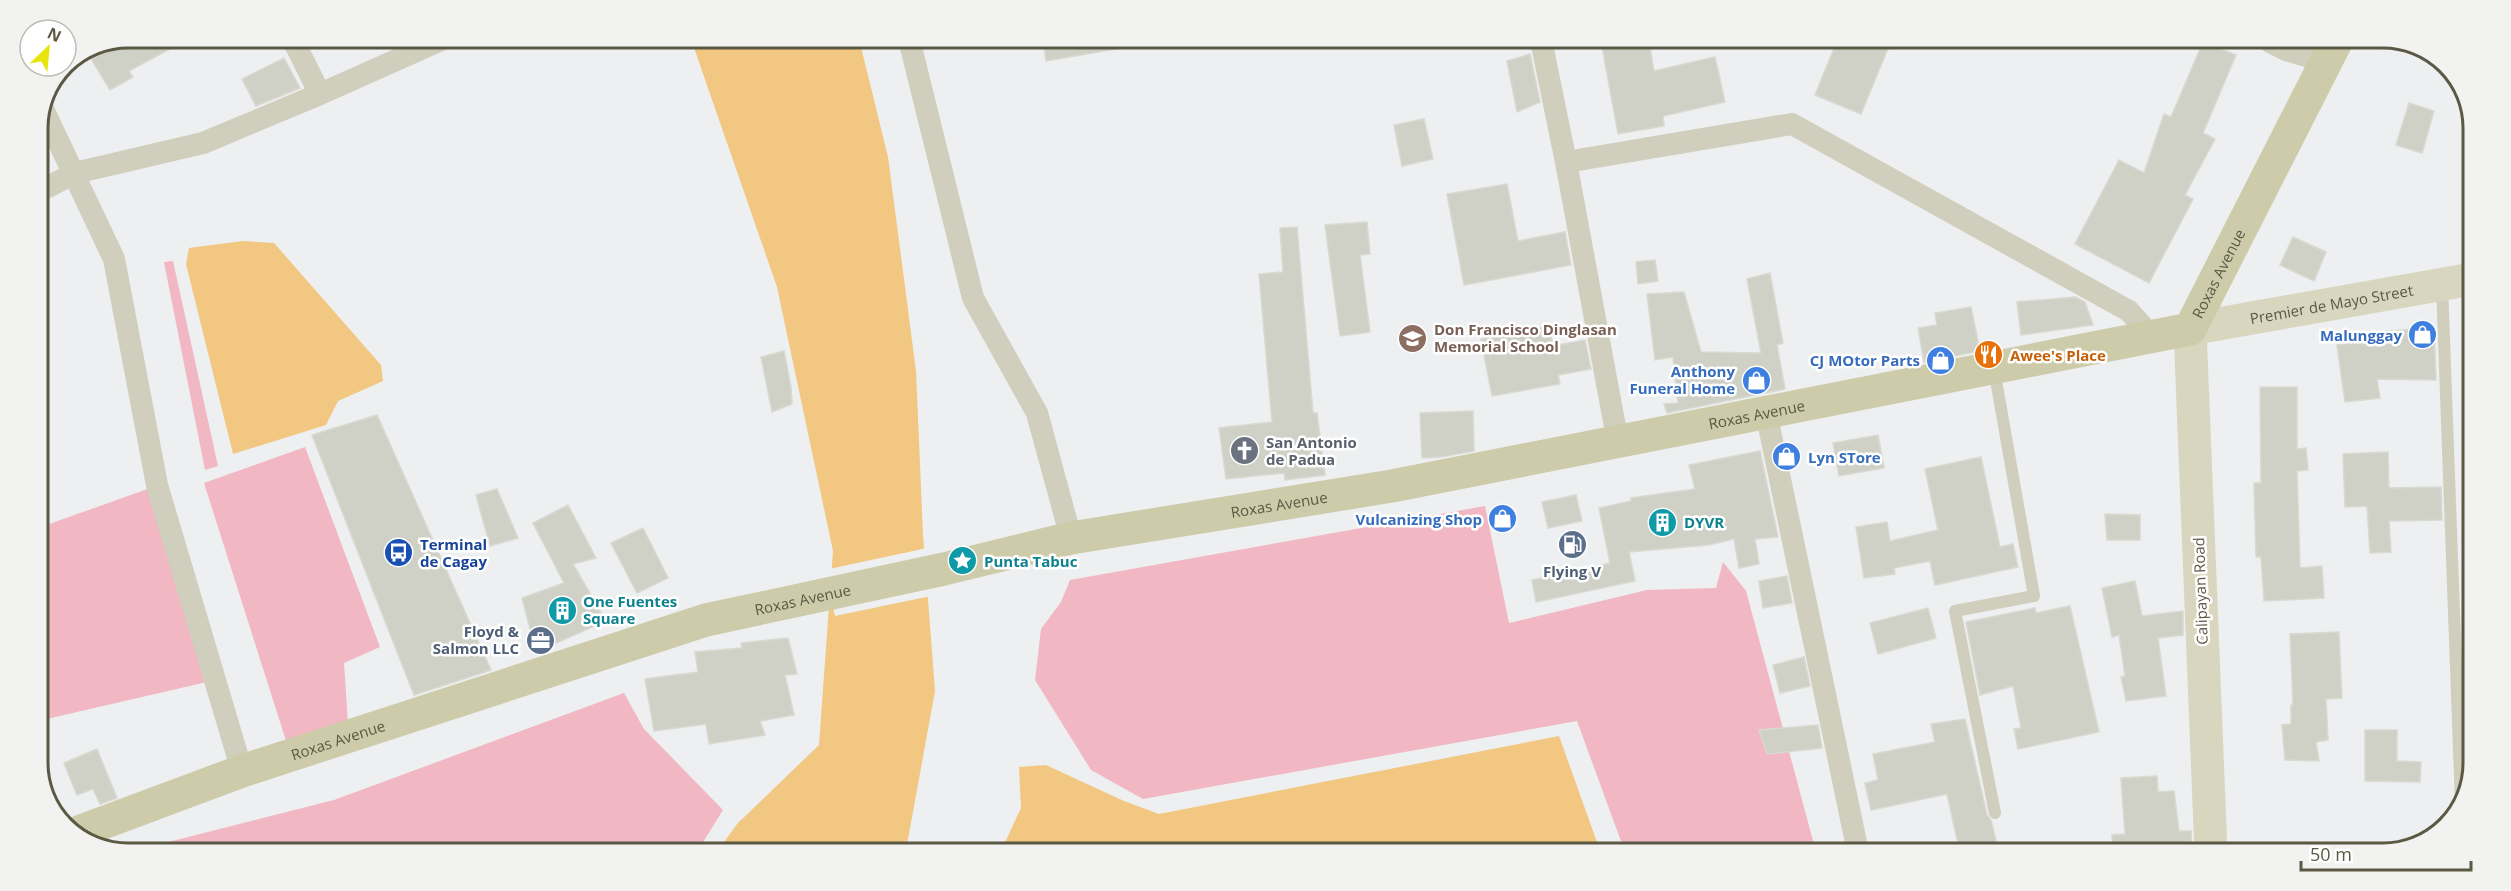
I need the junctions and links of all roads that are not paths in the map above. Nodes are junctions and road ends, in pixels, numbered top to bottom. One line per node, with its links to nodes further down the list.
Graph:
1 (297, 48): 7 (street)
2 (420, 48): 7 (street)
3 (911, 48): 18 (street)
4 (1542, 48): 9 (street)
5 (2282, 48): 6 (street)
6 (2331, 52): 13 (main road, Roxas Avenue)
7 (320, 94): 10 (street)
8 (49, 121): 10 (street)
9 (1566, 162): 14 (street); 17 (street)
10 (75, 173): 11 (street); 19 (street)
11 (48, 187)
12 (2457, 282): 13 (main road, Premier de Mayo Street); 20 (lane)
13 (2190, 329): 14 (main road, Roxas Avenue); 24 (main road, Calipayan Road)
14 (2153, 338): 15 (main road, Roxas Avenue)
15 (1994, 368): 16 (main road, Roxas Avenue); 21 (lane)
16 (1766, 412): 17 (main road, Roxas Avenue); 23 (street)
17 (1618, 443): 18 (main road, Roxas Avenue)
18 (1071, 538): 19 (main road, Roxas Avenue)
19 (242, 771): 22 (main road, Roxas Avenue)
20 (2460, 785)
21 (1995, 813)
22 (84, 830)
23 (1856, 843)
24 (2211, 843)

